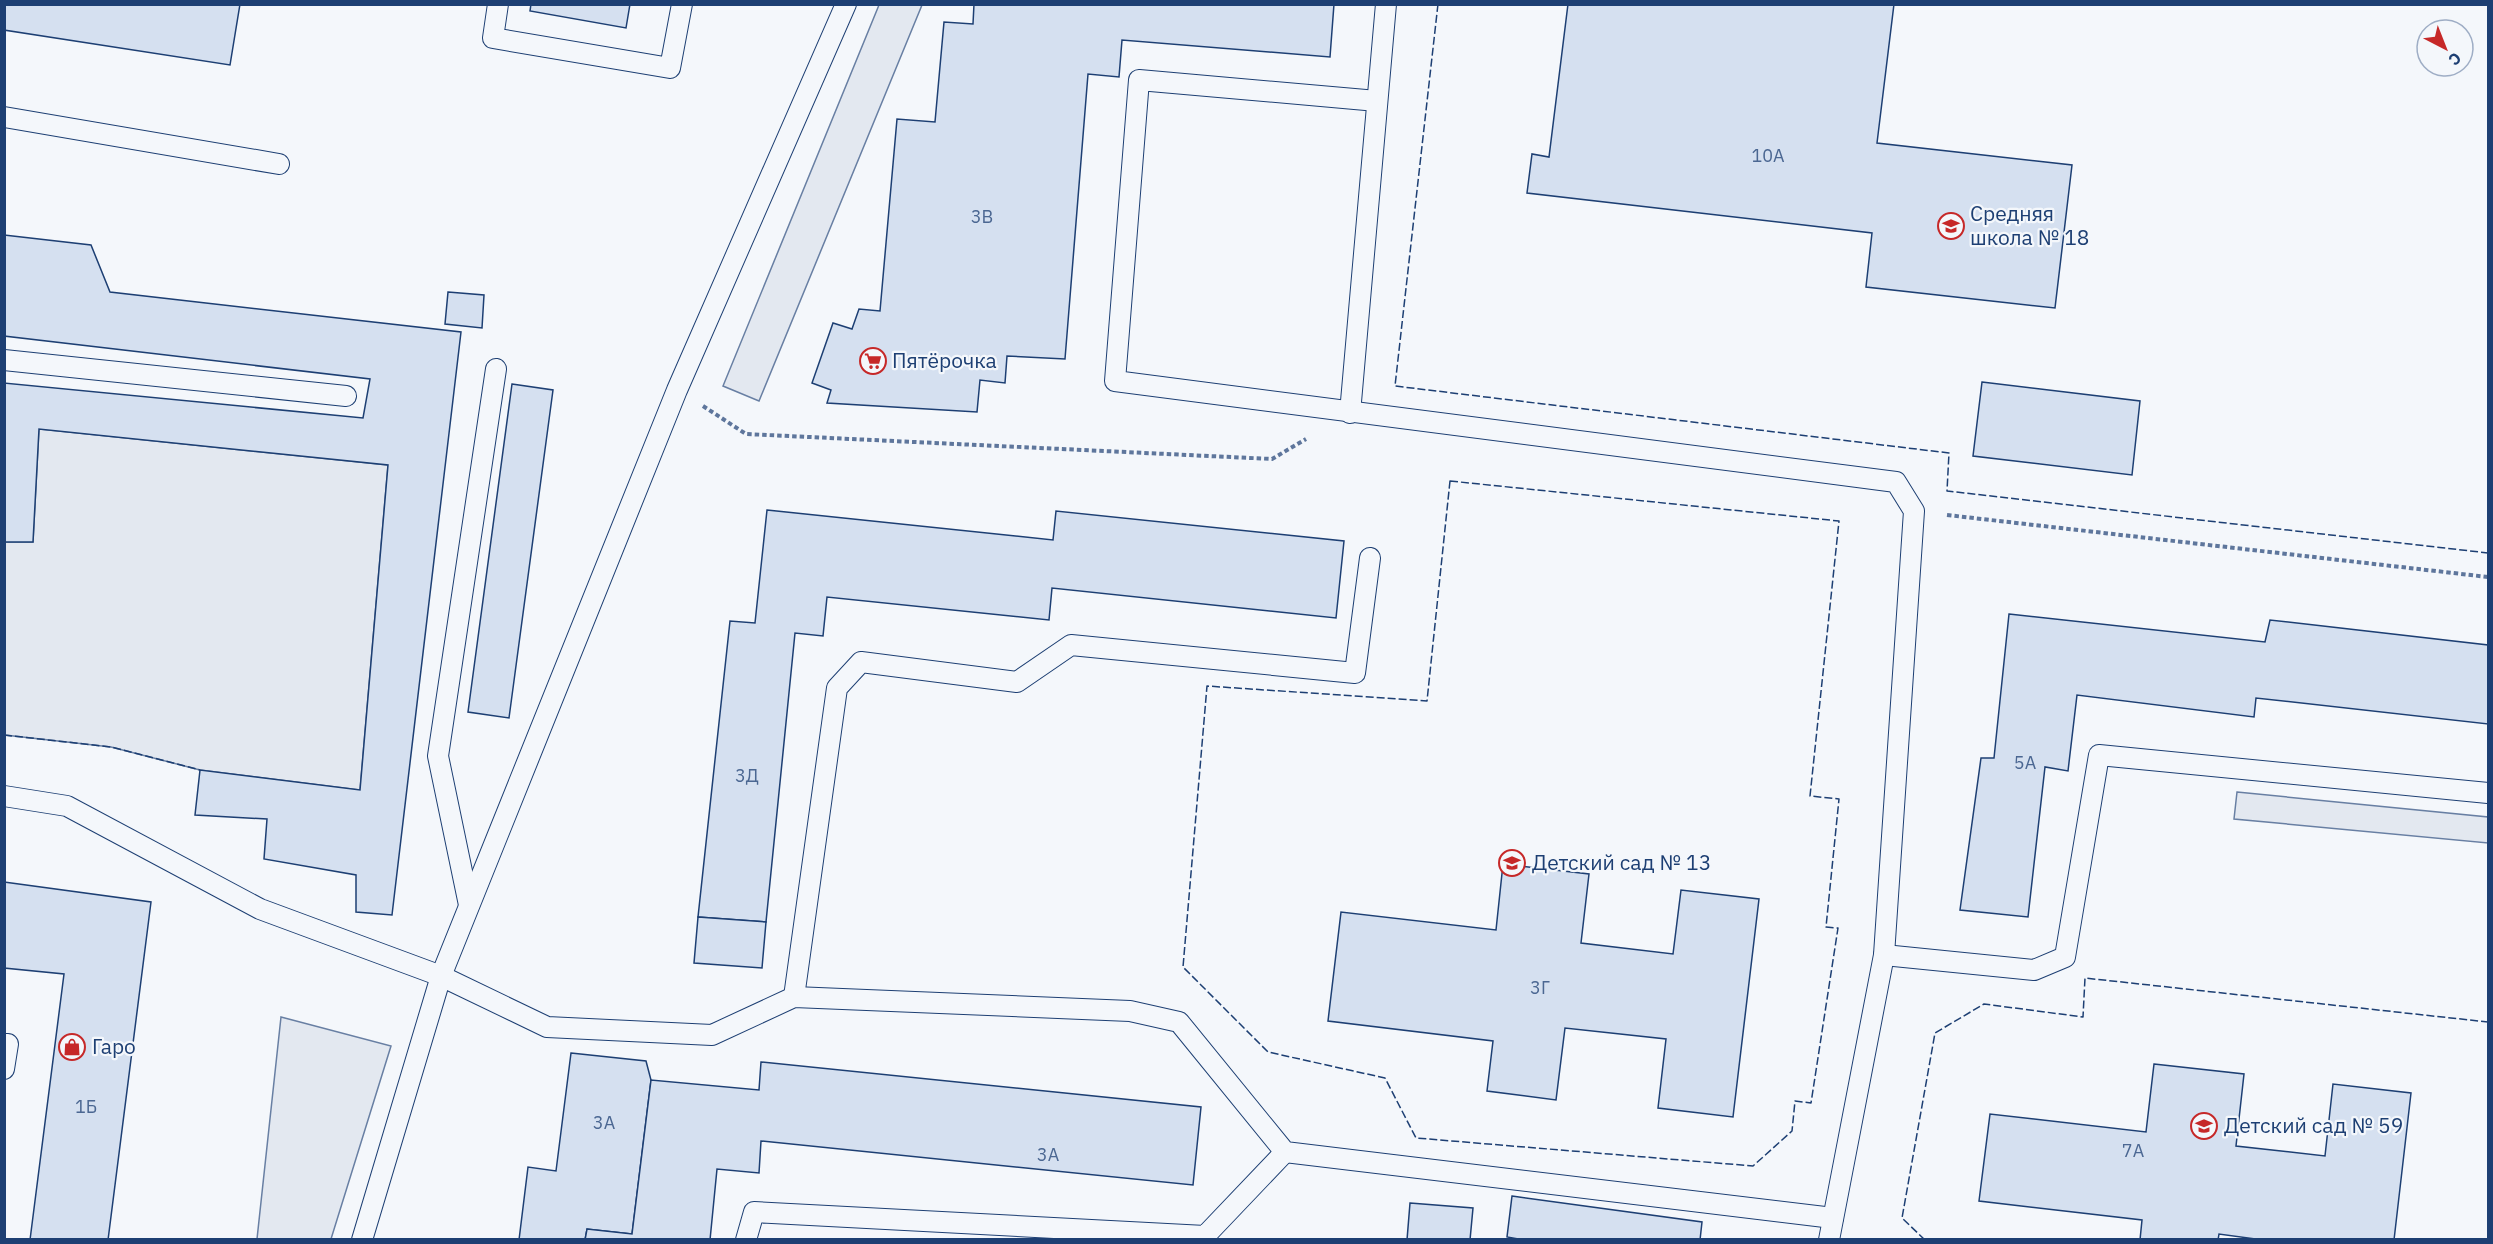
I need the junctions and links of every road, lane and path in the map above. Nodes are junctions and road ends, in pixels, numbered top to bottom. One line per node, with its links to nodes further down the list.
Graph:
1 (498, 4): 2 (lane)
2 (682, 4)
3 (846, 4): 10 (lane)
4 (1386, 4): 5 (lane)
5 (1377, 101): 12 (lane); 12 (lane)
6 (4, 117): 7 (lane)
7 (279, 164)
8 (4, 360): 11 (lane)
9 (496, 369): 18 (lane)
10 (678, 390): 12 (path); 18 (lane)
11 (345, 396)
12 (1350, 413): 13 (lane)
13 (1914, 511): 15 (path); 19 (lane)
14 (1370, 558): 21 (lane)
15 (2488, 577)
16 (2488, 793): 19 (lane)
17 (4, 796): 20 (lane)
18 (469, 905): 20 (lane)
19 (1884, 955): 25 (lane)
20 (441, 976): 21 (lane); 26 (lane)
21 (794, 998): 24 (lane)
22 (4, 1044): 23 (lane)
23 (4, 1069)
24 (1285, 1152): 25 (lane); 27 (lane)
25 (1833, 1218): 28 (lane)
26 (362, 1239)
27 (746, 1239)
28 (1829, 1239)

